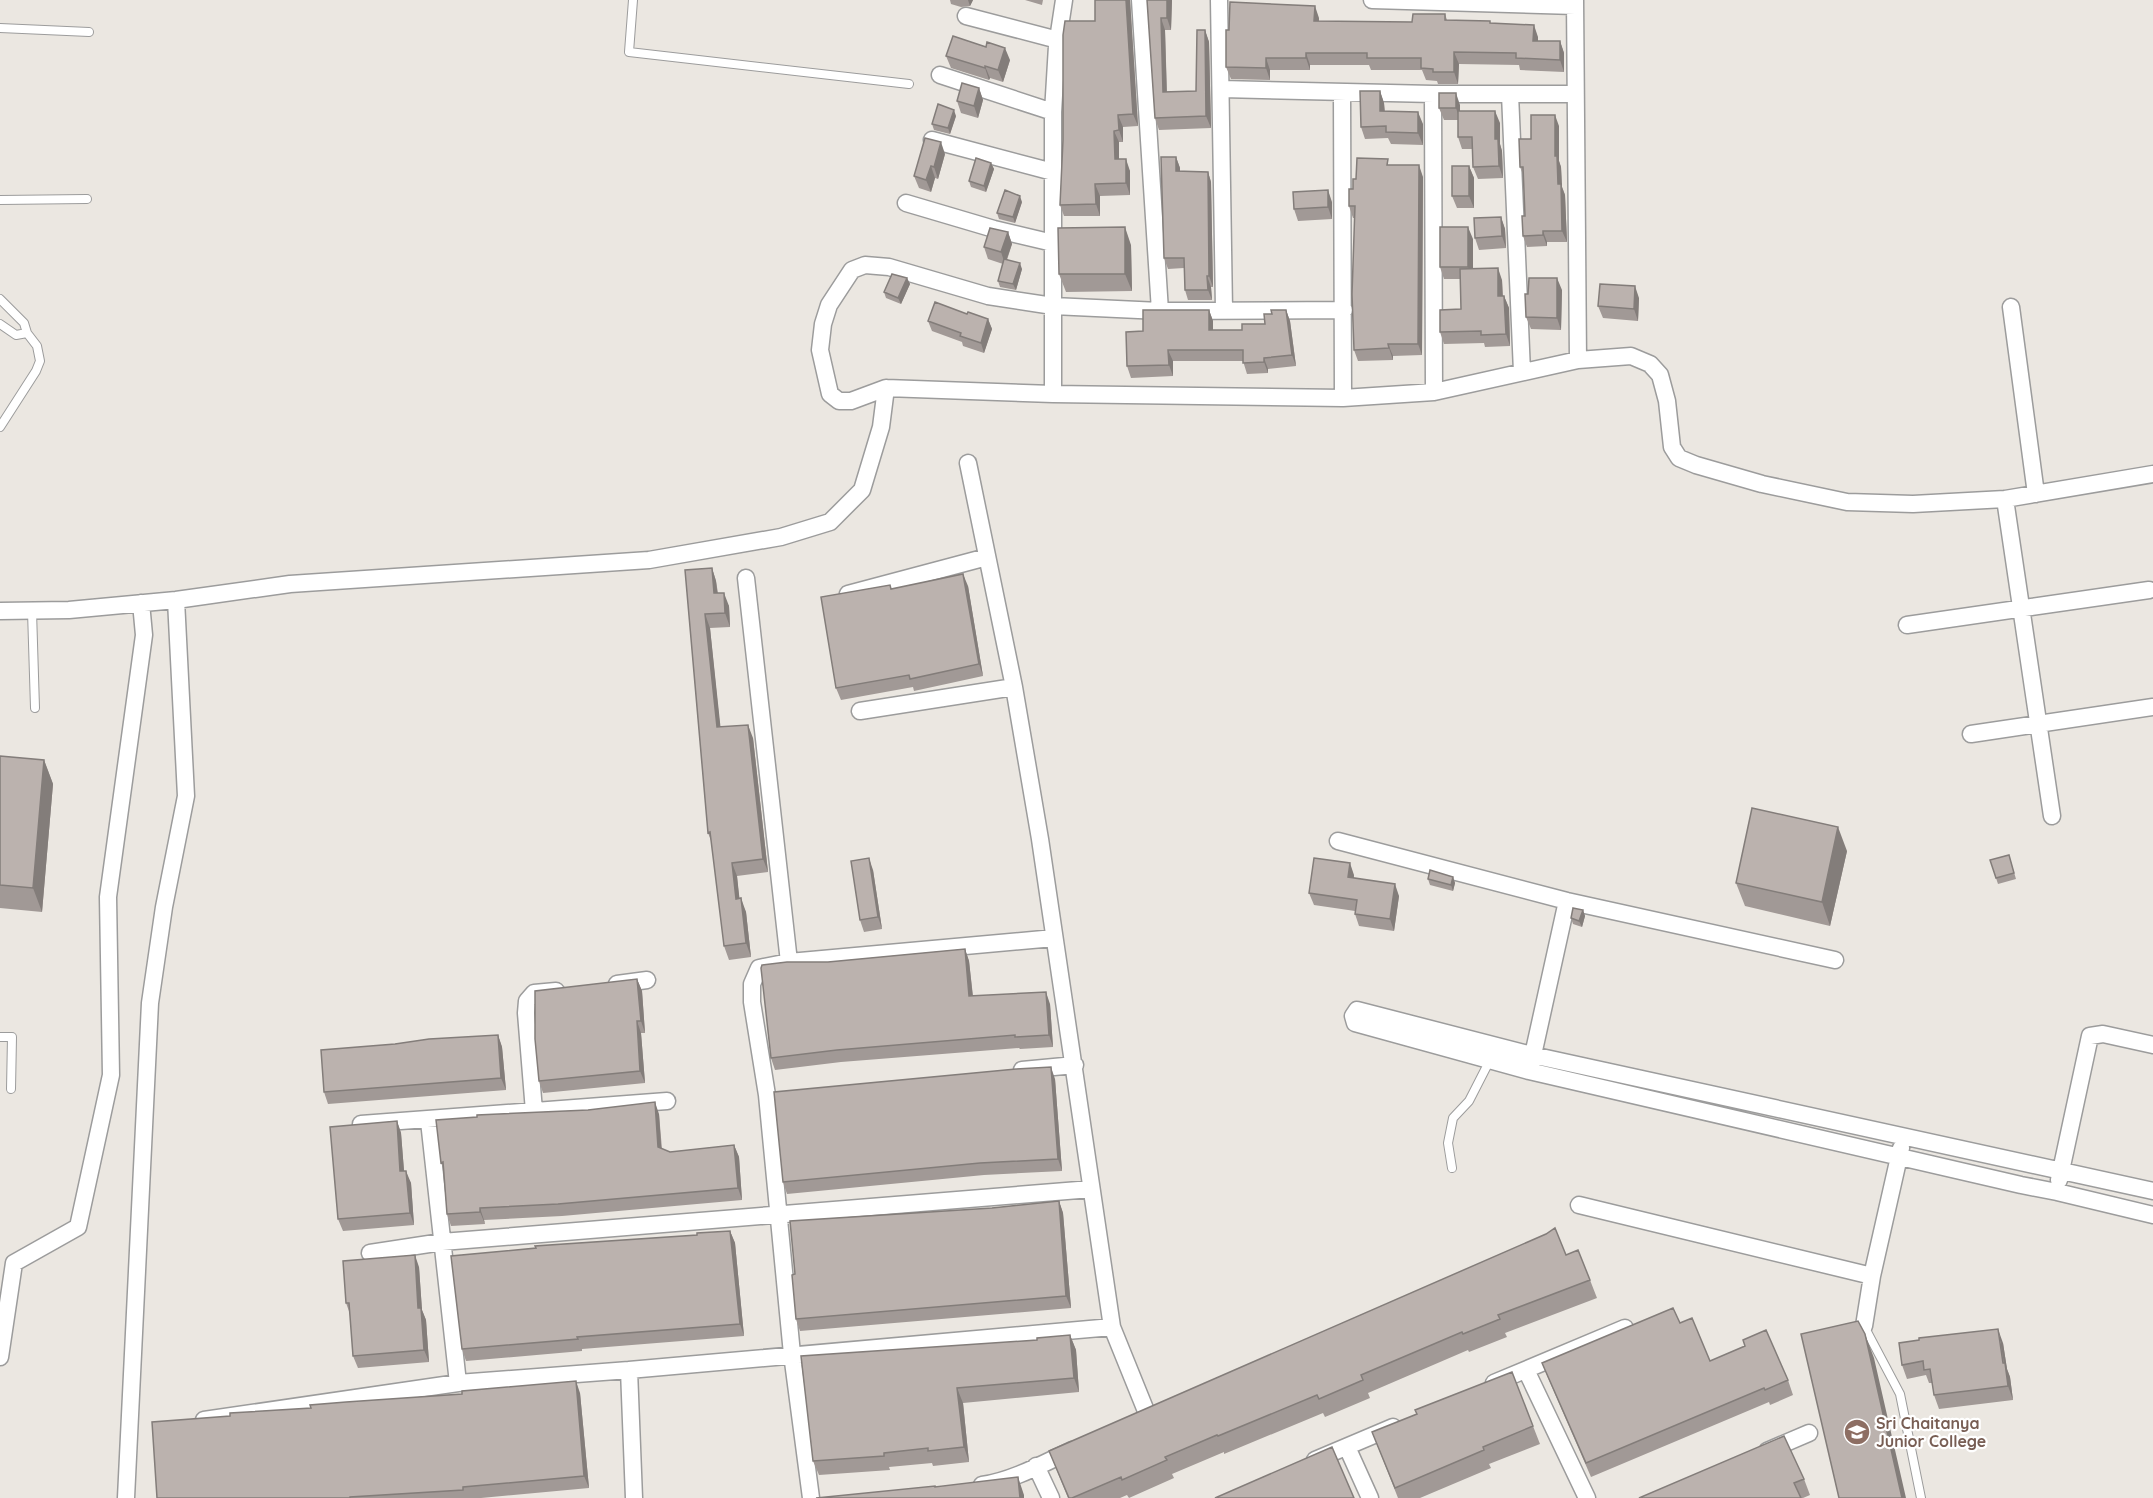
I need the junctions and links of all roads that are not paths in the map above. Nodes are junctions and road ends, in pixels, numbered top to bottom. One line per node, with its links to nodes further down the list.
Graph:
1 (633, 0): 13 (lane)
2 (1064, 0): 11 (street)
3 (1140, 0): 31 (street)
4 (1219, 0): 14 (street)
5 (1372, 0): 6 (street)
6 (1390, 1): 7 (street)
7 (1575, 3): 18 (street)
8 (966, 16): 11 (street)
9 (0, 28): 10 (lane)
10 (89, 32)
11 (1058, 40): 19 (street)
12 (940, 75): 19 (street)
13 (909, 84)
14 (1222, 89): 15 (street); 29 (street)
15 (1342, 92): 16 (street); 30 (street)
16 (1432, 94): 17 (street); 37 (street)
17 (1510, 94): 18 (street); 35 (street)
18 (1574, 94): 34 (street)
19 (1053, 112): 21 (street)
20 (932, 140): 21 (street)
21 (1053, 172): 25 (street)
22 (87, 199): 23 (lane)
23 (0, 200)
24 (906, 203): 25 (street)
25 (1053, 243): 27 (street)
26 (0, 299): 33 (lane)
27 (1053, 306): 31 (street); 36 (street); 38 (street)
28 (2011, 307): 43 (street)
29 (1224, 310): 30 (street); 31 (street)
30 (1344, 310): 39 (street)
31 (1160, 311)
32 (0, 324): 33 (lane)
33 (27, 333): 40 (lane)
34 (1578, 360): 35 (street); 44 (street)
35 (1522, 372): 37 (street)
36 (886, 388): 38 (street); 49 (street)
37 (1434, 392): 39 (street)
38 (1053, 394): 39 (street)
39 (1343, 398)
40 (0, 427)
41 (968, 463): 45 (street)
42 (2153, 474): 43 (street)
43 (2036, 494): 44 (street)
44 (2005, 499): 51 (street)
45 (987, 557): 48 (street); 55 (street)
46 (746, 578): 66 (street)
47 (2149, 590): 51 (street)
48 (846, 595)
49 (176, 600): 50 (street); 113 (street)
50 (141, 603): 53 (street); 98 (street)
51 (2021, 610): 54 (street); 59 (street)
52 (0, 611): 53 (street)
53 (32, 611): 57 (lane)
54 (1907, 626)
55 (1014, 687): 58 (street); 64 (street)
56 (2153, 706): 59 (street)
57 (35, 708)
58 (860, 711)
59 (2038, 724): 60 (street); 61 (street)
60 (1971, 734)
61 (2052, 816)
62 (1338, 841): 63 (street)
63 (1567, 901): 65 (street); 73 (street)
64 (1054, 938): 66 (street); 74 (street)
65 (1835, 960)
66 (789, 962): 89 (street)
67 (647, 980): 68 (street)
68 (602, 986)
69 (568, 990): 78 (street)
70 (0, 1037): 76 (lane)
71 (2153, 1046): 84 (street)
72 (1490, 1060): 73 (street); 73 (street); 83 (lane)
73 (1531, 1063): 81 (street); 82 (street)
74 (1075, 1065): 75 (street); 85 (street)
75 (1004, 1072)
76 (11, 1089)
77 (667, 1101): 78 (street)
78 (534, 1111): 79 (street)
79 (429, 1121): 80 (street); 91 (street)
80 (361, 1124)
81 (1903, 1136): 82 (street); 84 (street)
82 (1900, 1157): 87 (street); 93 (street)
83 (1452, 1168)
84 (2060, 1170): 86 (street); 87 (street)
85 (1091, 1190): 89 (street); 96 (street)
86 (2153, 1191)
87 (2057, 1192): 90 (street)
88 (1579, 1205): 93 (street)
89 (779, 1215): 91 (street); 97 (street)
90 (2153, 1215)
91 (442, 1242): 92 (street); 101 (street)
92 (370, 1253)
93 (1872, 1276): 95 (street)
94 (1641, 1322): 100 (street)
95 (1864, 1326): 119 (lane)
96 (1112, 1327): 97 (street); 103 (street)
97 (792, 1354): 99 (street); 115 (street)
98 (0, 1358)
99 (628, 1370): 101 (street); 114 (street)
100 (1526, 1370): 102 (street); 118 (street)
101 (458, 1383): 105 (street)
102 (1484, 1388)
103 (1148, 1416)
104 (1410, 1420): 108 (street)
105 (190, 1421)
106 (1809, 1433): 109 (street)
107 (1087, 1443): 111 (street)
108 (1347, 1447): 110 (street); 117 (street)
109 (1755, 1456)
110 (1305, 1464)
111 (1036, 1466): 112 (street); 116 (street)
112 (967, 1488)
113 (126, 1498)
114 (634, 1498)
115 (811, 1498)
116 (1051, 1498)
117 (1370, 1498)
118 (1587, 1498)
119 (1921, 1498)

